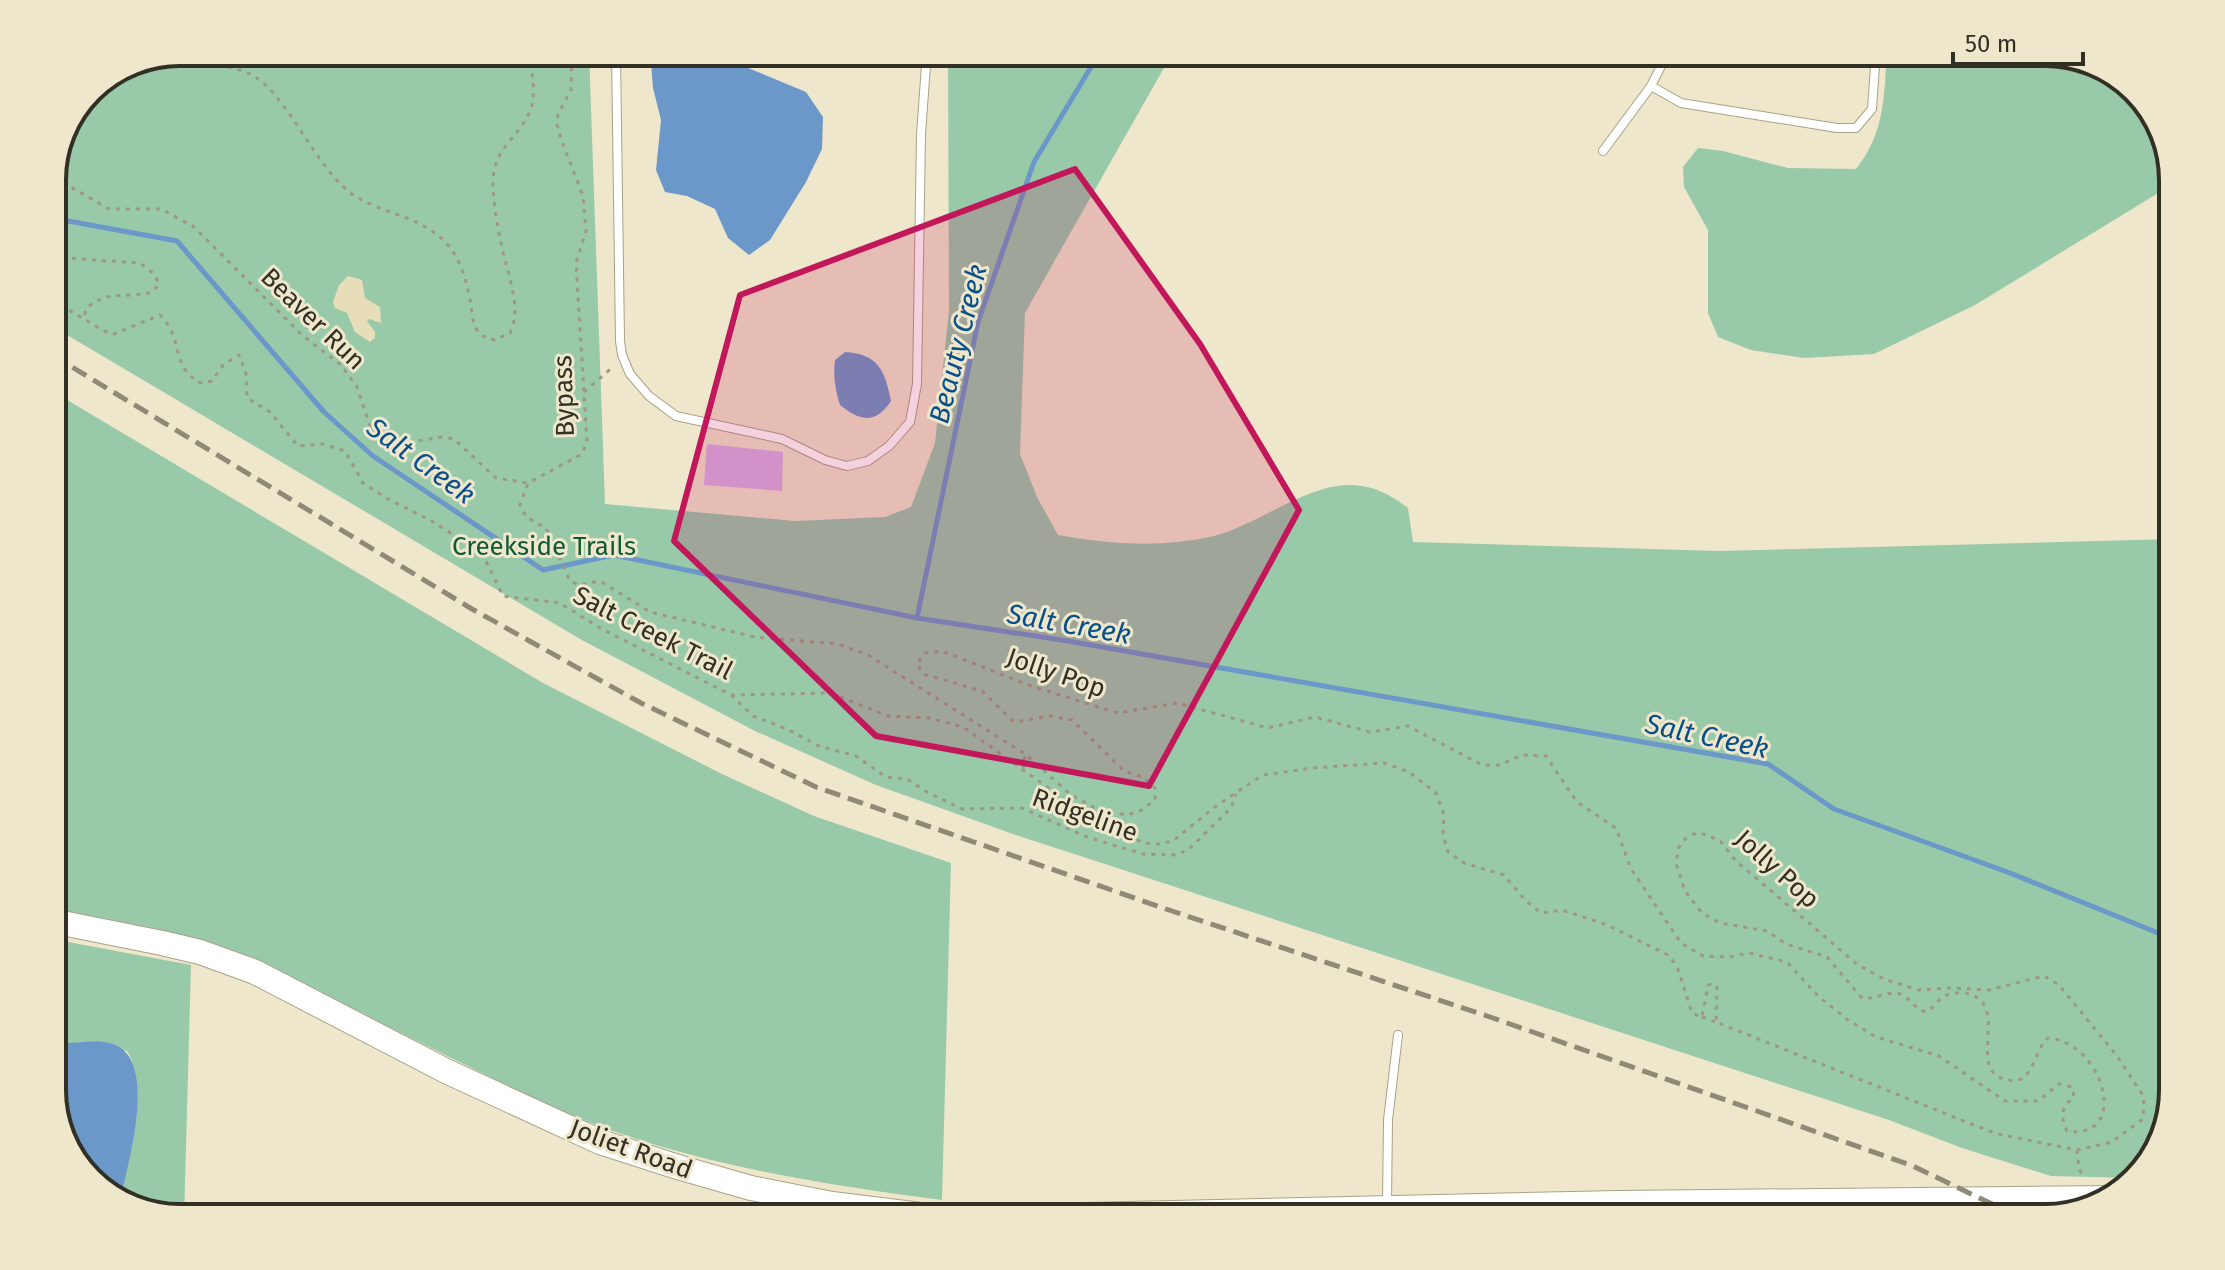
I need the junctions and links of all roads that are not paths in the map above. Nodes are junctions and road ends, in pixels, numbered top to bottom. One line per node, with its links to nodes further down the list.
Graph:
1 (616, 66): 2 (lane)
2 (926, 66)
3 (1661, 66): 5 (lane)
4 (1875, 66): 5 (lane)
5 (1651, 86): 6 (lane)
6 (1603, 151)
7 (66, 924): 10 (main road, Joliet Road)
8 (1398, 1035): 11 (lane)
9 (2078, 1199): 12 (main road, Joliet Road)
10 (832, 1204)
11 (1387, 1204)
12 (1865, 1204)

